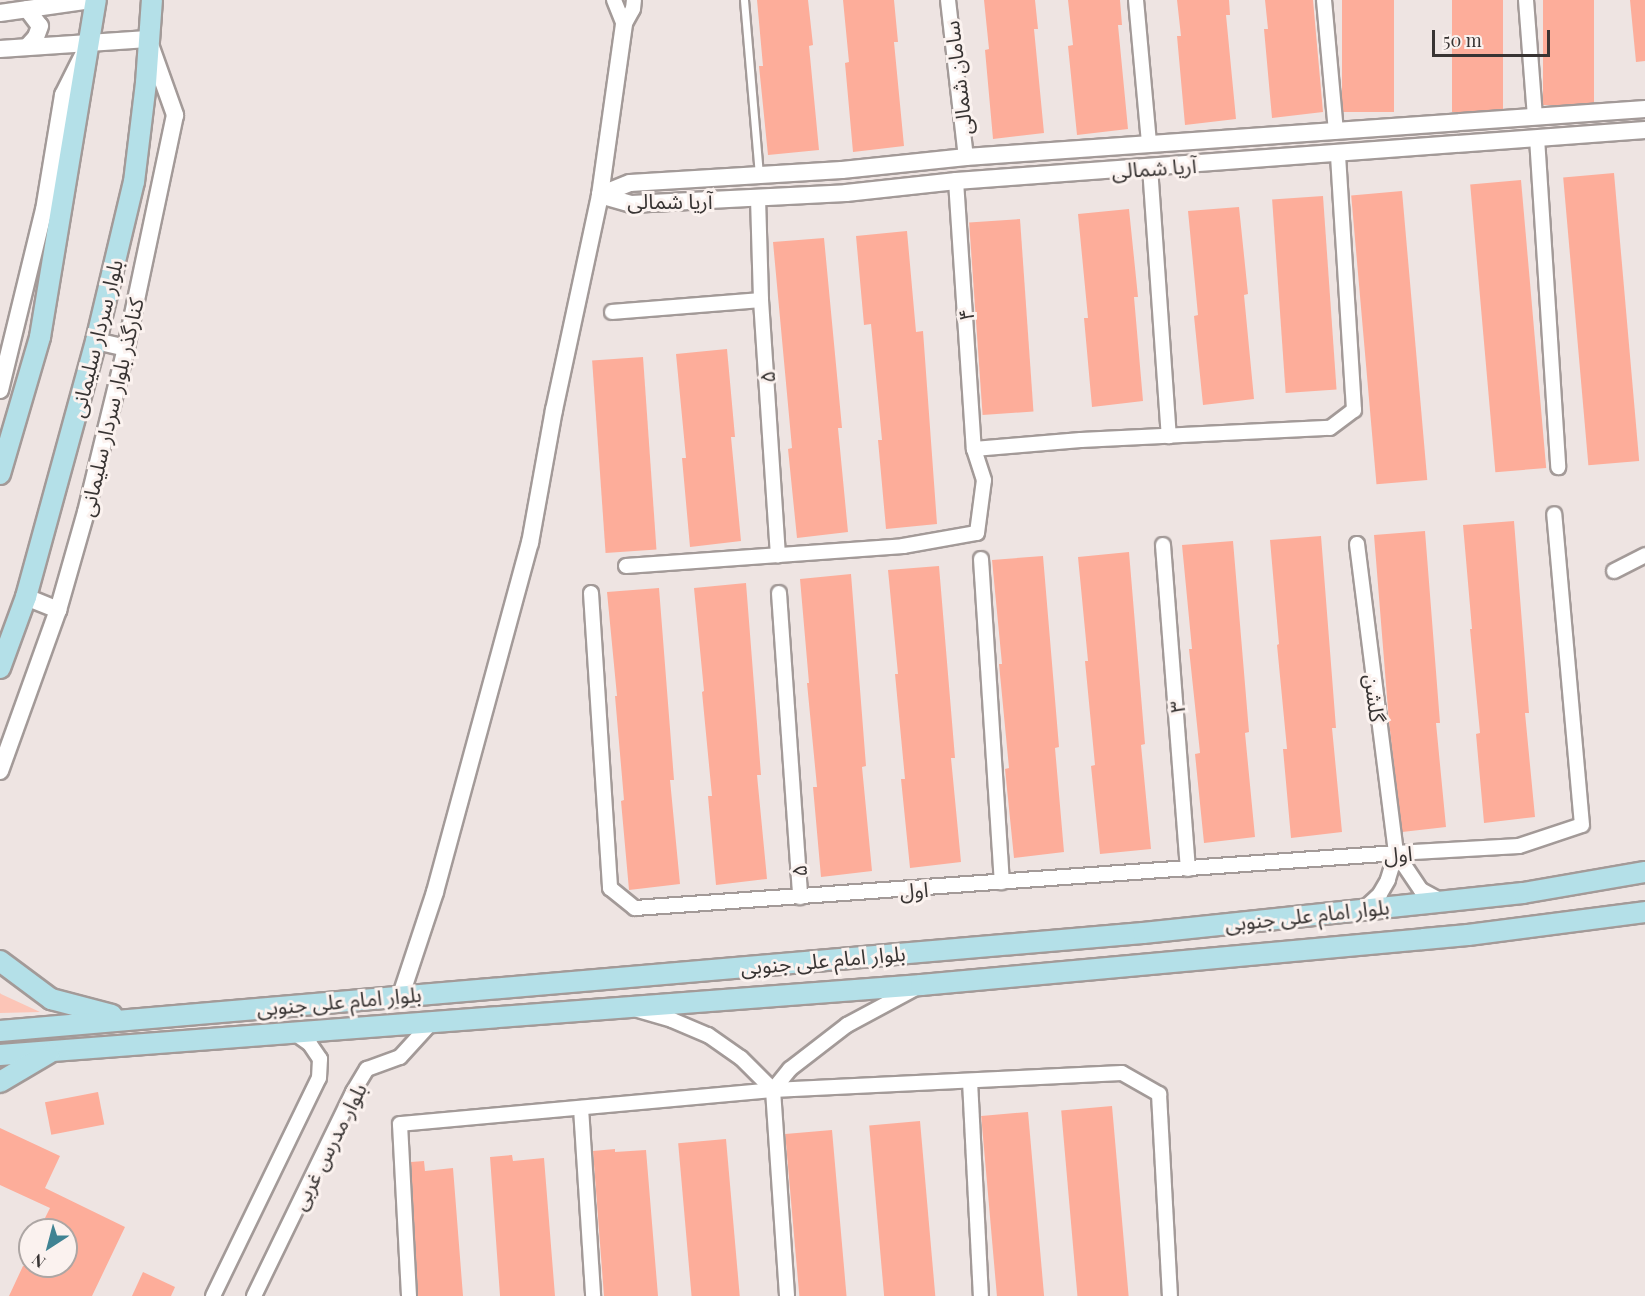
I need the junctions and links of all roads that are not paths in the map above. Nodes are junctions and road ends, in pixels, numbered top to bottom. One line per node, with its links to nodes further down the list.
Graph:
1 (91, 0): 11 (street)
2 (96, 0): 15 (main road)
3 (152, 0): 14 (main road, بلوار سردار سلیمانی)
4 (615, 0): 13 (street)
5 (634, 0): 13 (street)
6 (744, 0): 27 (lane)
7 (948, 0): 25 (street, سامان شمالی)
8 (1136, 0): 23 (street)
9 (1324, 0): 21 (street)
10 (1526, 0): 19 (street)
11 (27, 9): 12 (street); 16 (street)
12 (0, 13)
13 (624, 25): 29 (street)
14 (148, 39): 15 (street); 35 (main road, بلوار سردار سلیمانی); 36 (street, کنارگذر بلوار سردار سلیمانی)
15 (90, 41): 16 (street); 33 (street); 34 (main road)
16 (28, 46): 17 (street)
17 (0, 49)
18 (1645, 109): 19 (street, آریا شمالی)
19 (1535, 116): 21 (street, آریا شمالی)
20 (1645, 130): 22 (street, آریا شمالی)
21 (1336, 131): 23 (street, آریا شمالی); 24 (street)
22 (1537, 138): 24 (street, آریا شمالی); 40 (street)
23 (1149, 144): 25 (street, آریا شمالی)
24 (1338, 154): 26 (street, آریا شمالی); 38 (street)
25 (966, 157): 27 (street, آریا شمالی)
26 (1150, 167): 28 (street, آریا شمالی); 38 (street)
27 (759, 175): 29 (street, آریا شمالی)
28 (956, 181): 30 (street, آریا شمالی); 39 (street, ۴)
29 (600, 195): 30 (street, آریا شمالی); 67 (street)
30 (758, 198): 31 (street, ۵)
31 (761, 300): 32 (street); 45 (street, ۵)
32 (612, 312)
33 (15, 330): 34 (street); 37 (street)
34 (40, 338): 41 (main road)
35 (96, 340): 36 (street); 52 (main road, بلوار سردار سلیمانی)
36 (126, 348): 53 (street, کنارگذر بلوار سردار سلیمانی)
37 (0, 390)
38 (1169, 436): 39 (street)
39 (974, 449): 45 (street, ۴)
40 (1558, 467)
41 (0, 474)
42 (1554, 514): 56 (street, اول)
43 (1357, 544): 56 (street, گلشن)
44 (1163, 545): 57 (street, ۳)
45 (778, 555): 48 (street)
46 (1645, 555): 49 (street)
47 (981, 559): 59 (street)
48 (626, 566)
49 (1614, 571)
50 (591, 593): 60 (street, اول)
51 (779, 593): 60 (street, ۵)
52 (26, 597): 53 (street); 54 (main road, بلوار سردار سلیمانی)
53 (58, 610): 55 (street, کنارگذر بلوار سردار سلیمانی)
54 (0, 668)
55 (0, 771)
56 (1396, 852): 57 (street, اول); 61 (street); 62 (street)
57 (1188, 869): 59 (street, اول)
58 (1645, 872): 61 (main road, بلوار امام علی جنوبی)
59 (1002, 882): 60 (street, اول)
60 (800, 897)
61 (1440, 900): 62 (main road, بلوار امام علی جنوبی)
62 (1365, 908): 65 (main road, بلوار امام علی جنوبی)
63 (1645, 912): 66 (main road, بلوار امام علی جنوبی)
64 (0, 961): 69 (main road)
65 (605, 978): 67 (main road, بلوار امام علی جنوبی); 68 (main road)
66 (921, 985): 68 (main road, بلوار امام علی جنوبی); 77 (street)
67 (401, 995): 69 (main road, بلوار امام علی جنوبی)
68 (614, 1007): 70 (main road, بلوار امام علی جنوبی); 77 (street)
69 (126, 1019): 71 (main road, بلوار امام علی جنوبی)
70 (431, 1023): 72 (main road, بلوار امام علی جنوبی); 80 (street, بلوار مدرس غربی)
71 (0, 1031)
72 (294, 1033): 73 (main road, بلوار امام علی جنوبی); 79 (street, بلوار مدرس غربی)
73 (54, 1050): 74 (main road, بلوار امام علی جنوبی); 76 (main road)
74 (0, 1055)
75 (970, 1081): 77 (street); 84 (street); 85 (street)
76 (0, 1082)
77 (772, 1090): 78 (street); 83 (street)
78 (581, 1108): 81 (street); 82 (street)
79 (213, 1296)
80 (254, 1296)
81 (409, 1296)
82 (593, 1296)
83 (787, 1296)
84 (981, 1296)
85 (1170, 1296)

